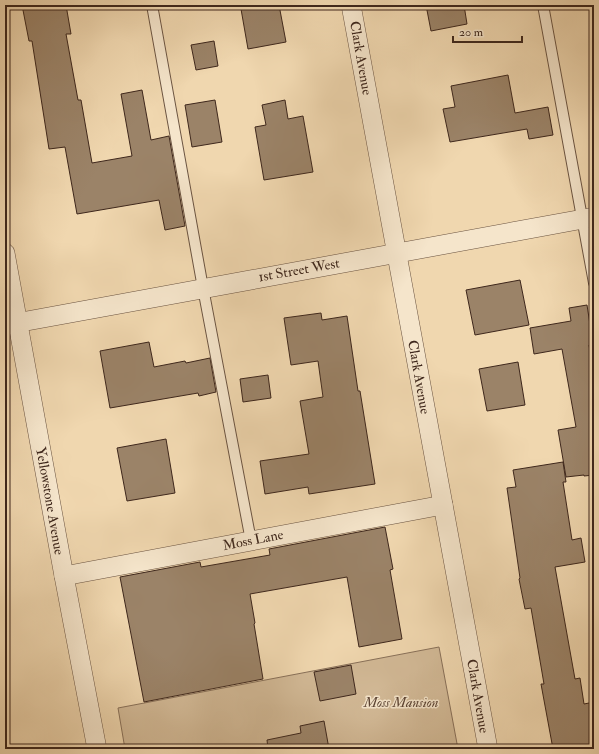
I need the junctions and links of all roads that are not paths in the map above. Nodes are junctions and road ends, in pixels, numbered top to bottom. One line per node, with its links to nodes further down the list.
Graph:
1 (152, 5): 8 (lane)
2 (351, 5): 5 (street, Clark Avenue)
3 (543, 5): 4 (lane)
4 (588, 218): 5 (street, 1st Street West); 7 (lane)
5 (396, 252): 8 (street, 1st Street West); 10 (street, Clark Avenue)
6 (5, 254): 9 (street, Yellowstone Avenue)
7 (594, 283)
8 (203, 288): 9 (street, 1st Street West); 11 (lane)
9 (11, 323): 12 (street, Yellowstone Avenue)
10 (443, 505): 11 (street, Moss Lane); 14 (street, Clark Avenue)
11 (251, 541): 12 (street, Moss Lane)
12 (64, 576): 13 (street, Yellowstone Avenue)
13 (97, 749)
14 (488, 749)

